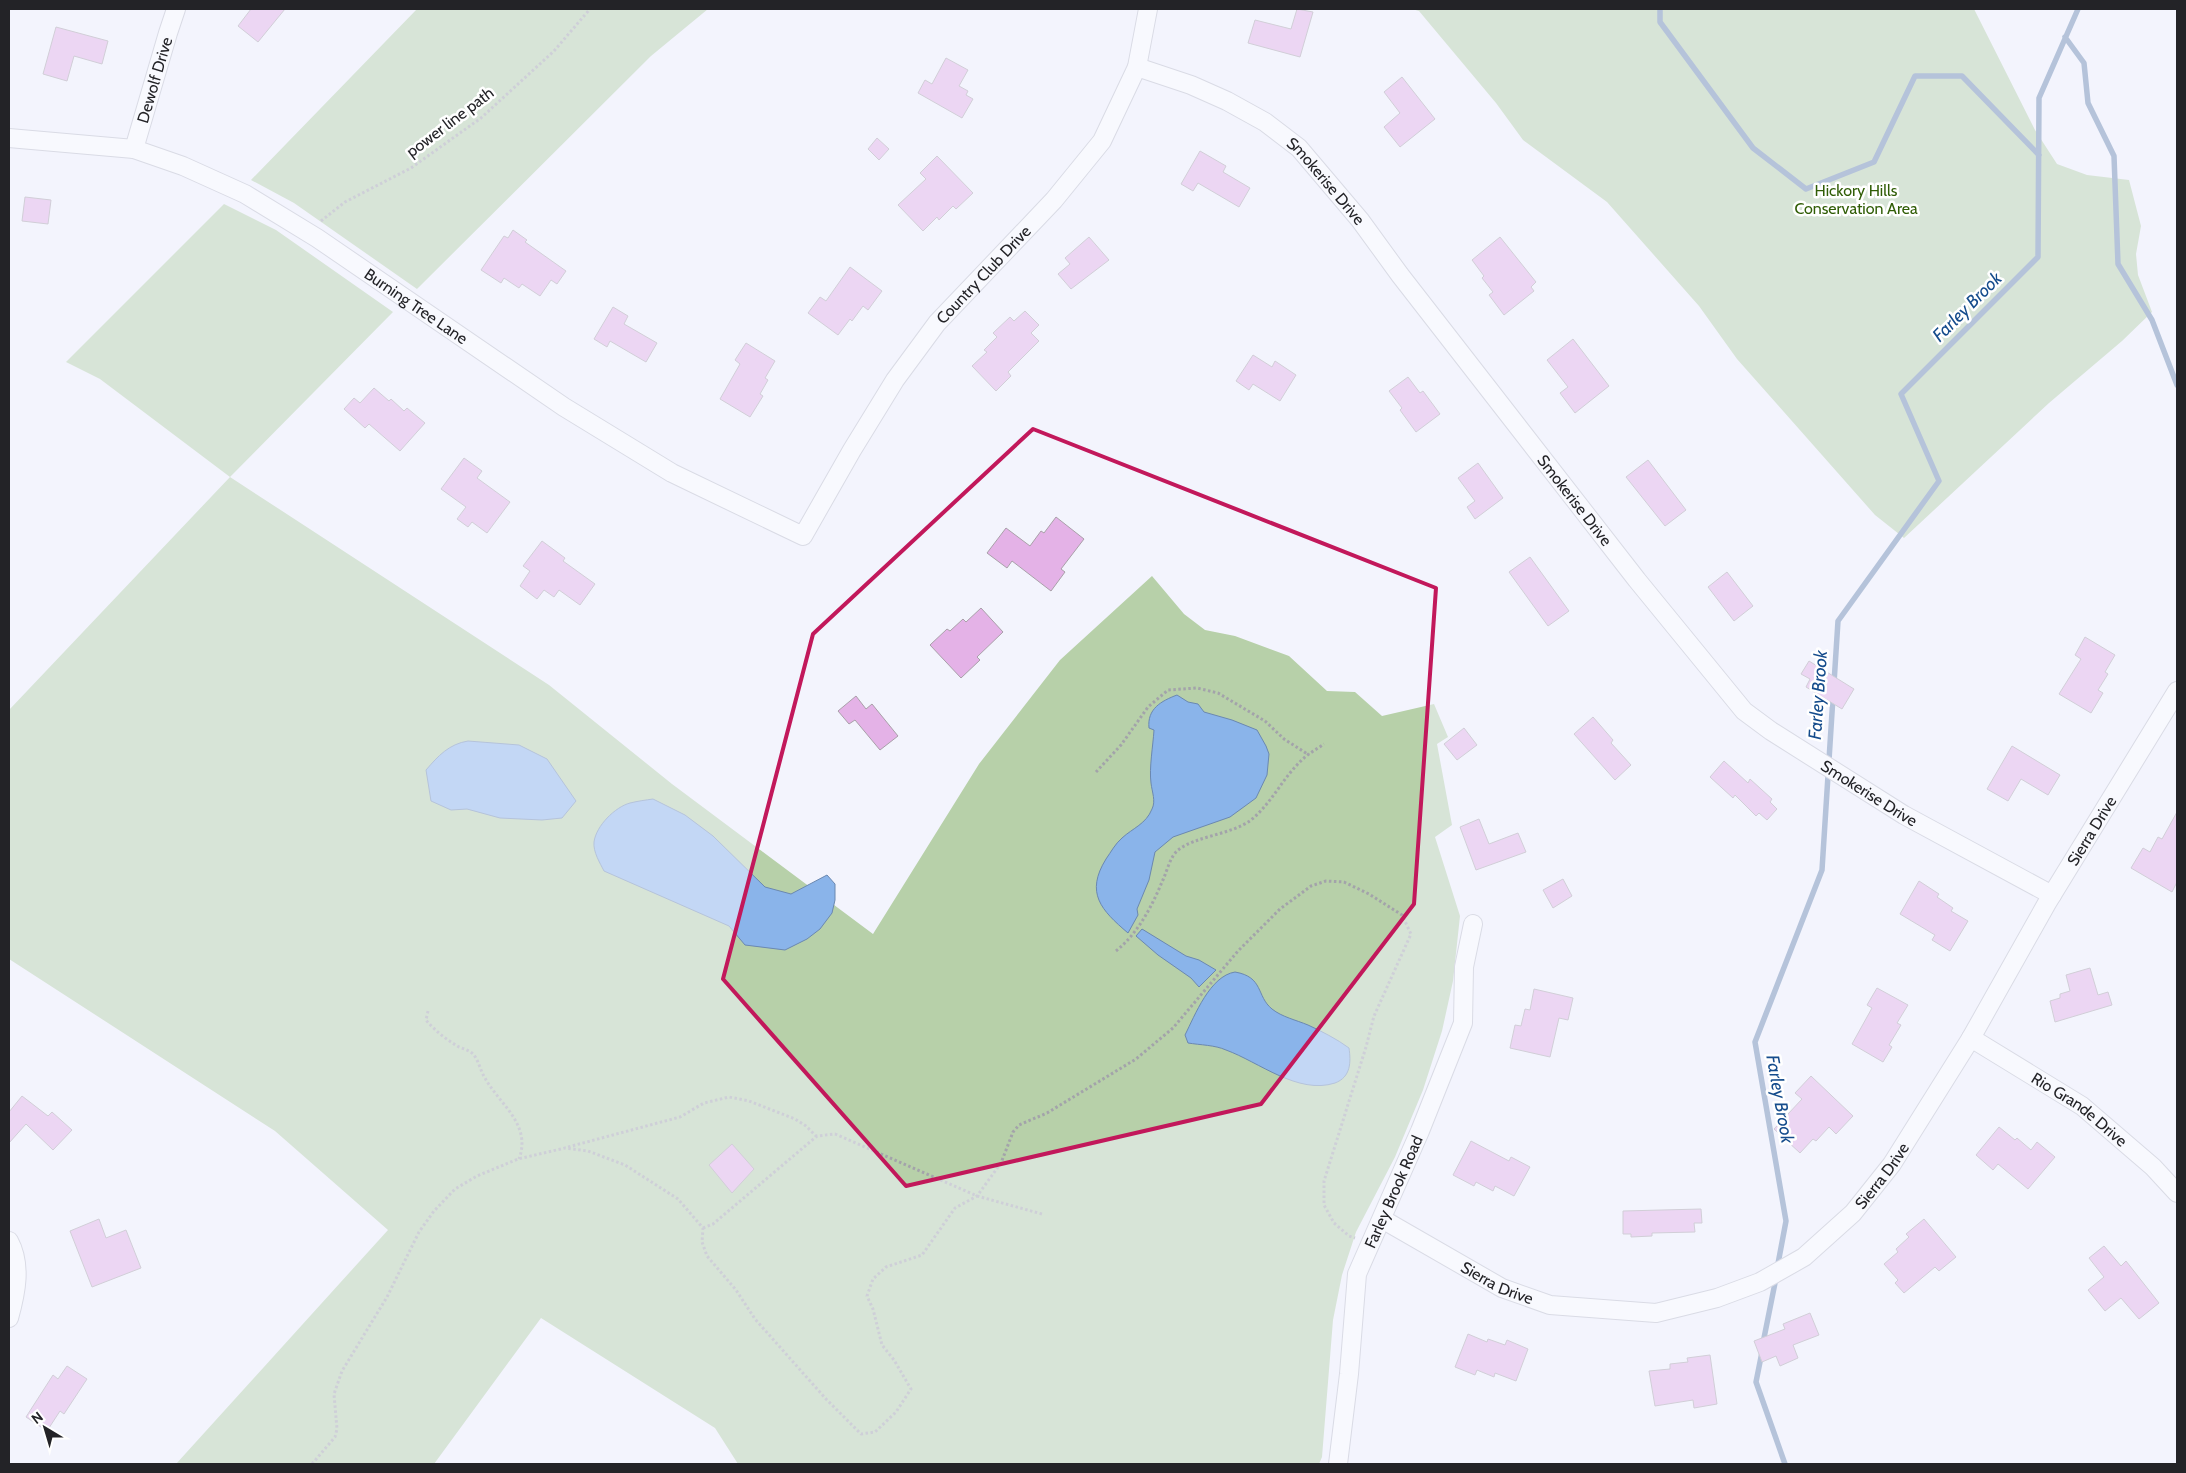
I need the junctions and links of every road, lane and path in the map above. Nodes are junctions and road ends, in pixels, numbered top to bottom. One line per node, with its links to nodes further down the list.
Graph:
1 (176, 9): 6 (street, Dewolf Drive)
2 (590, 9): 7 (path, power line path)
3 (1148, 9): 4 (street, Country Club Drive)
4 (1137, 66): 8 (street, Country Club Drive); 13 (street, Smokerise Drive)
5 (9, 138): 6 (street, Burning Tree Lane)
6 (134, 149): 7 (street, Burning Tree Lane)
7 (307, 232): 8 (street, Burning Tree Lane)
8 (803, 536)
9 (2177, 691): 13 (street, Sierra Drive)
10 (1324, 744): 11 (path)
11 (1308, 755): 12 (path); 15 (path)
12 (1096, 772)
13 (2052, 895): 17 (street, Sierra Drive)
14 (1473, 924): 24 (street, Farley Brook Road)
15 (1116, 951)
16 (428, 1011): 20 (path)
17 (1972, 1038): 21 (street, Rio Grande Drive); 24 (street, Sierra Drive)
18 (816, 1136): 19 (path); 22 (path); 25 (path)
19 (565, 1148): 20 (path); 25 (path)
20 (518, 1159): 29 (path)
21 (2177, 1193)
22 (978, 1196): 23 (path); 25 (path); 26 (path)
23 (1042, 1214)
24 (1382, 1219): 30 (street, Farley Brook Road)
25 (703, 1228)
26 (1356, 1239)
27 (9, 1241): 28 (street)
28 (9, 1318)
29 (312, 1464)
30 (1338, 1464)

